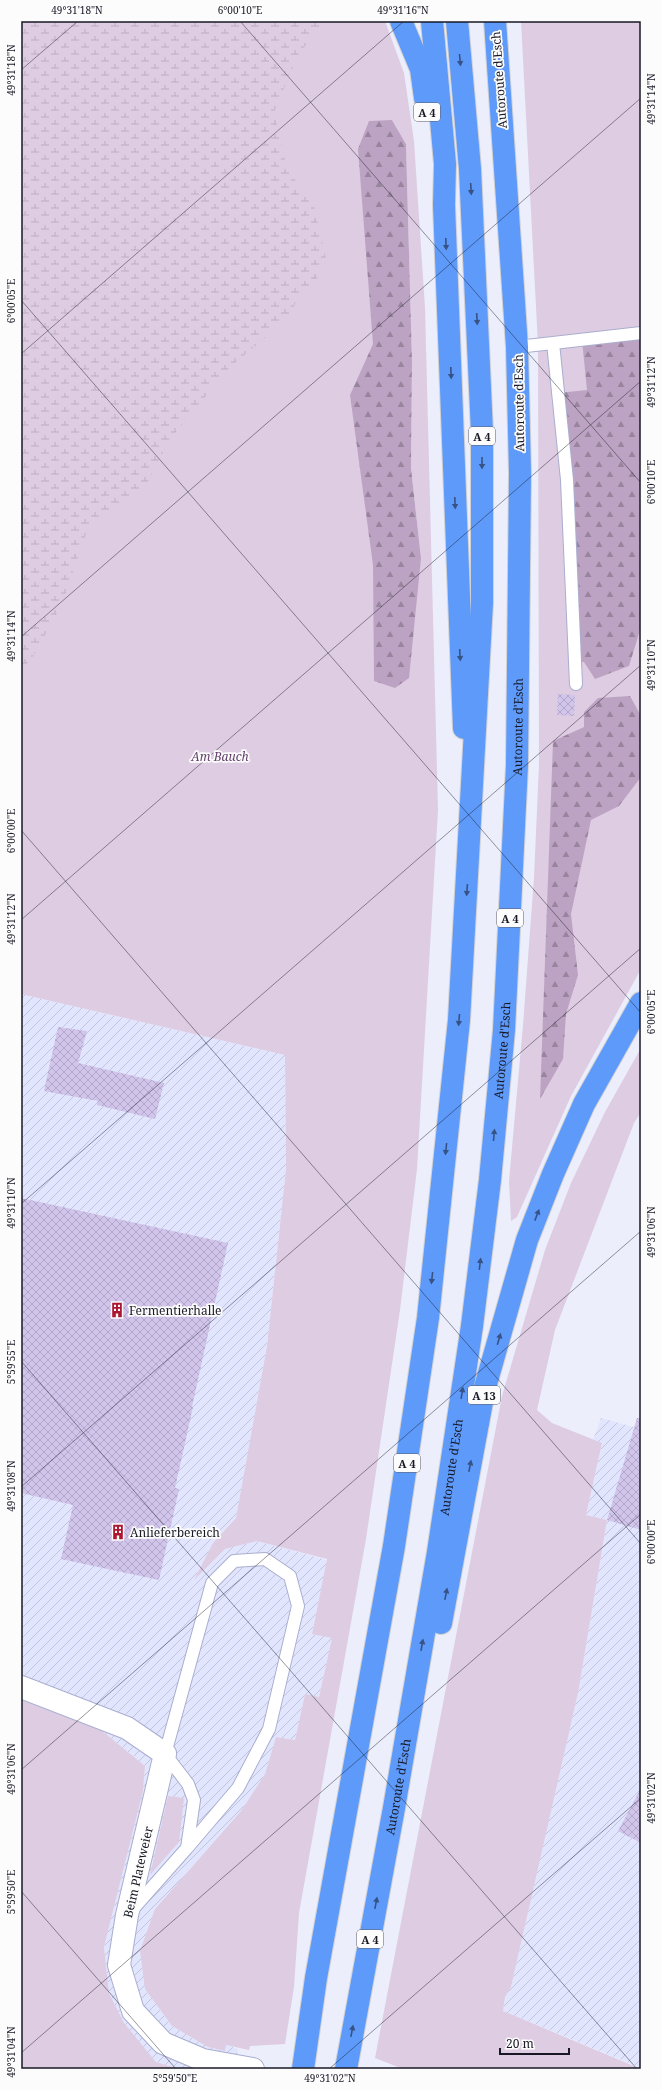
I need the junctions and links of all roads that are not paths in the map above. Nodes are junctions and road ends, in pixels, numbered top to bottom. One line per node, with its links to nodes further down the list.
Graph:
1 (401, 21): 5 (highway, A 4)
2 (432, 21): 5 (highway, A 4)
3 (457, 21): 10 (highway, A 4, one-way to 10)
4 (495, 21): 8 (highway, Autoroute d'Esch / A 4)
5 (444, 205): 10 (highway, A 4, one-way to 10)
6 (641, 333): 7 (lane)
7 (553, 344): 8 (lane); 9 (lane)
8 (517, 348): 14 (highway, Autoroute d'Esch / A 4, one-way to 8)
9 (576, 684)
10 (470, 851): 18 (highway, A 4, one-way to 18)
11 (641, 1003): 14 (highway, A 13, one-way to 11)
12 (21, 1687): 13 (street)
13 (166, 1754): 15 (lane); 15 (lane); 16 (street, Beim Plateweier)
14 (394, 1808): 19 (highway, Autoroute d'Esch / A 4, one-way to 14)
15 (187, 1848): 16 (lane)
16 (127, 1915): 17 (street, Beim Plateweier)
17 (244, 2068)
18 (303, 2069)
19 (346, 2069)

